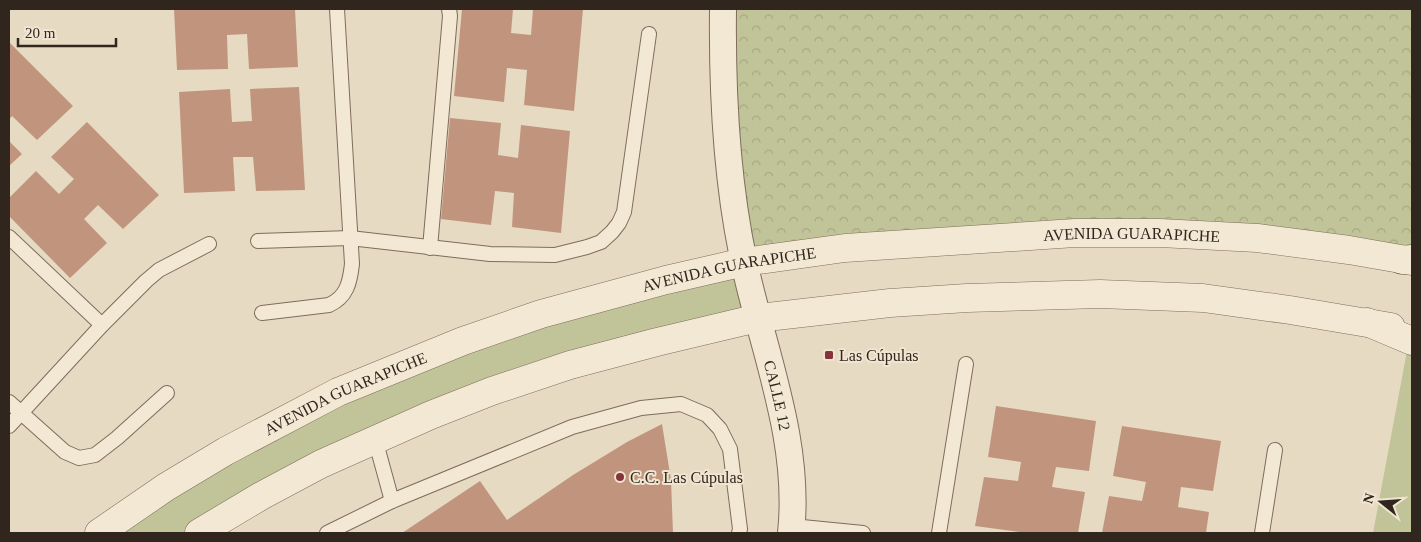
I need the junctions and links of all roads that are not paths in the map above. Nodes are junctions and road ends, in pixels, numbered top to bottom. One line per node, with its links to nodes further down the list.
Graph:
1 (337, 9): 6 (lane)
2 (449, 9): 9 (lane)
3 (723, 9): 11 (street, CALLE 12)
4 (649, 34): 9 (lane)
5 (9, 237): 15 (lane)
6 (350, 238): 7 (lane); 9 (lane); 12 (lane)
7 (258, 241)
8 (209, 244): 15 (lane)
9 (430, 248)
10 (1409, 260): 11 (street, AVENIDA GUARAPICHE)
11 (744, 262): 13 (street, CALLE 12); 27 (street, AVENIDA GUARAPICHE)
12 (262, 313)
13 (758, 318): 14 (street); 23 (street); 26 (street, CALLE 12)
14 (1367, 322): 16 (street); 17 (street)
15 (102, 325): 21 (lane)
16 (1412, 331)
17 (1412, 341)
18 (966, 364): 32 (lane)
19 (167, 394): 21 (lane)
20 (9, 402): 21 (lane)
21 (21, 414): 22 (lane)
22 (9, 426)
23 (375, 439): 25 (lane); 28 (street)
24 (1276, 450): 33 (lane)
25 (392, 501): 29 (lane); 30 (lane)
26 (792, 530): 31 (lane)
27 (99, 533)
28 (199, 533)
29 (327, 533)
30 (739, 533)
31 (863, 533)
32 (939, 533)
33 (1262, 533)

